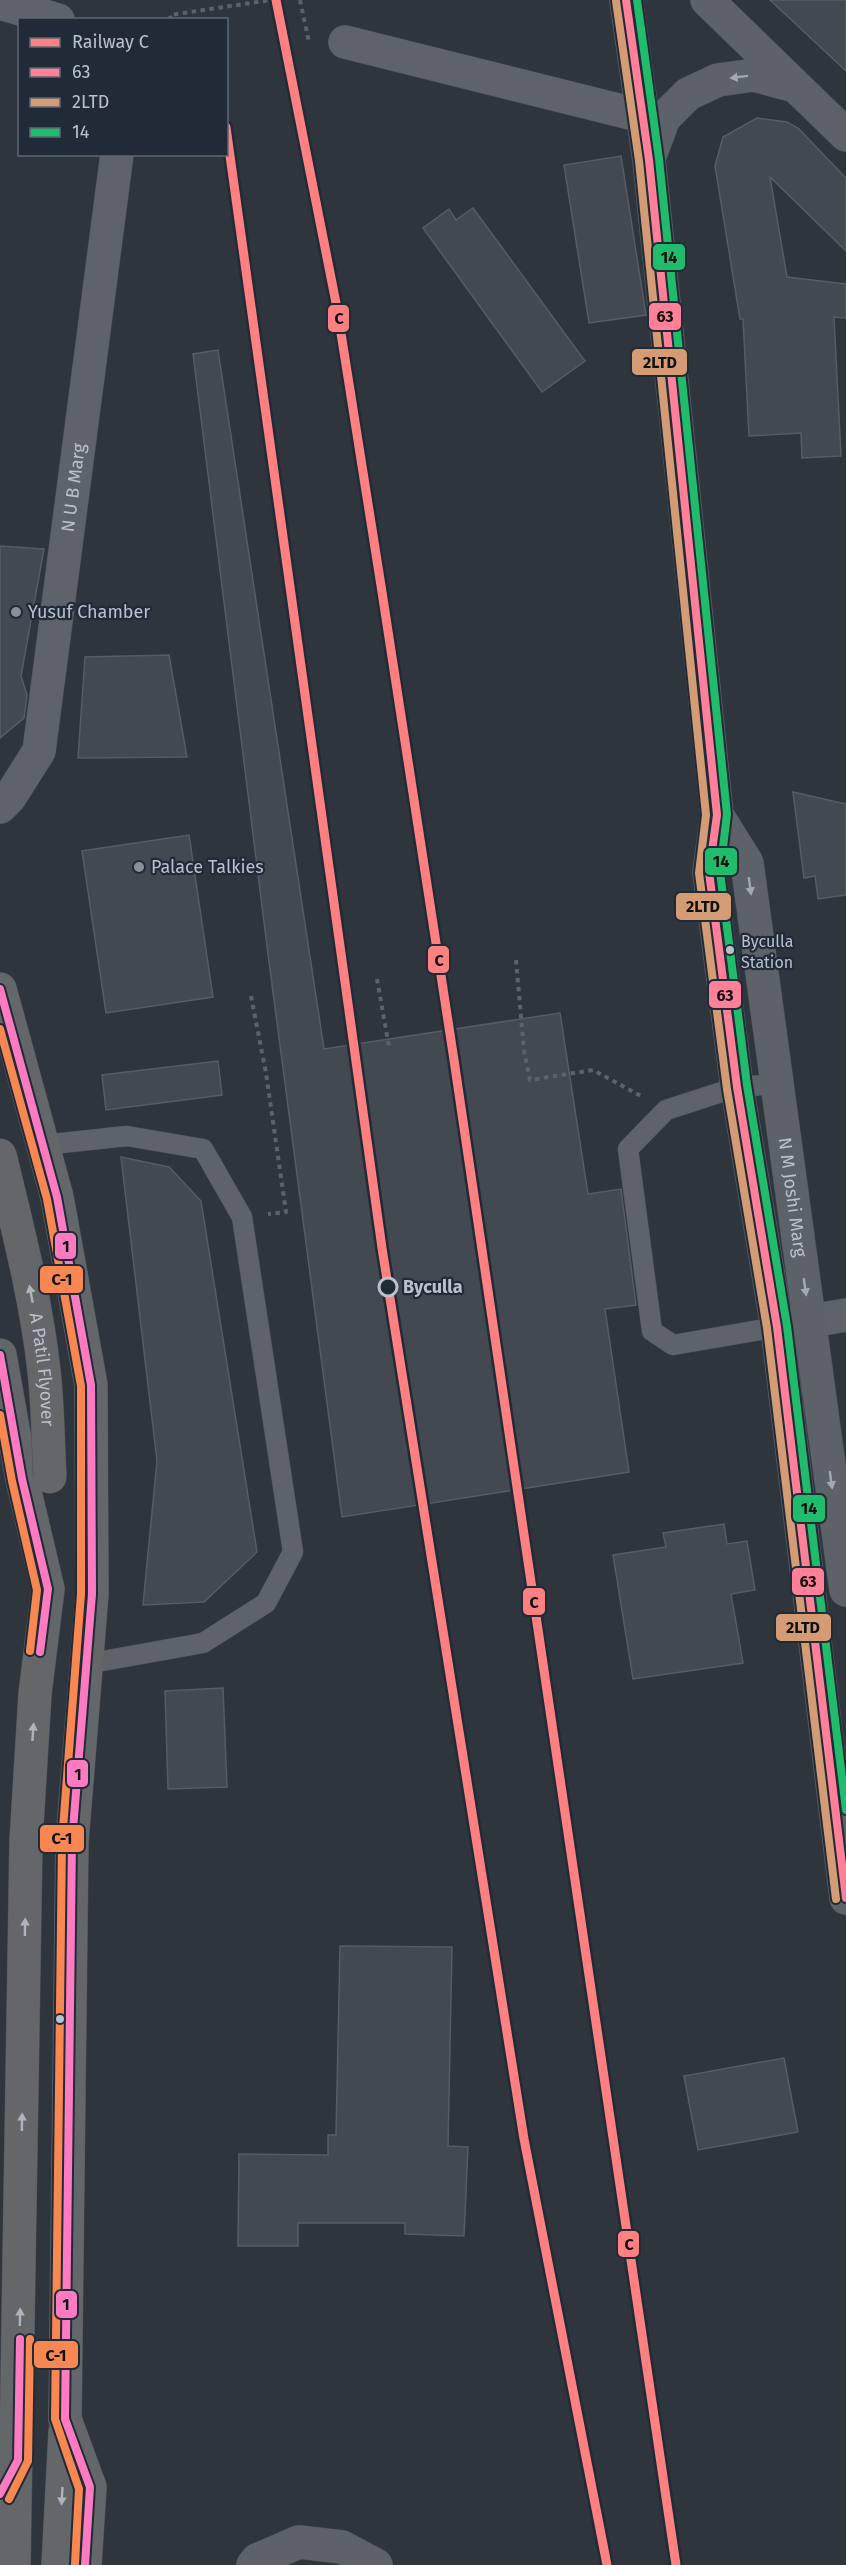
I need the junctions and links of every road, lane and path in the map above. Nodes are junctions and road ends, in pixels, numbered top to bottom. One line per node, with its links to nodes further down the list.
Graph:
1 (271, 0): 5 (path)
2 (626, 0): 9 (main road, N M Joshi Marg)
3 (707, 0): 8 (main road)
4 (0, 3): 6 (street)
5 (171, 17)
6 (51, 18)
7 (345, 42): 9 (street)
8 (796, 87): 10 (main road); 12 (main road, one-way to 12)
9 (642, 116): 12 (main road, N M Joshi Marg)
10 (846, 135)
11 (117, 156): 13 (street, N U B Marg)
12 (649, 160): 14 (main road, N M Joshi Marg)
13 (0, 807)
14 (717, 815): 20 (main road, N M Joshi Marg, one-way to 20); 21 (main road, N M Joshi Marg)
15 (516, 960): 22 (path)
16 (377, 979): 19 (path)
17 (0, 989): 23 (highway)
18 (251, 996): 25 (path)
19 (389, 1047)
20 (778, 1084): 21 (lane); 27 (main road, N M Joshi Marg, one-way to 27)
21 (737, 1087): 22 (lane); 28 (main road, N M Joshi Marg)
22 (666, 1110): 28 (lane)
23 (43, 1145): 25 (lane); 32 (highway)
24 (0, 1155): 30 (highway, A Patil Flyover, one-way to 24, bridge)
25 (242, 1217): 32 (lane)
26 (846, 1315): 27 (street)
27 (810, 1321): 28 (street); 31 (main road, N M Joshi Marg, one-way to 31)
28 (777, 1327): 33 (main road, N M Joshi Marg)
29 (0, 1355): 30 (highway)
30 (24, 1479): 36 (highway, A Patil Flyover, one-way to 30)
31 (846, 1590)
32 (86, 1664): 35 (highway)
33 (843, 1848): 34 (main road, N M Joshi Marg)
34 (846, 1898)
35 (65, 2419): 39 (highway, one-way to 39); 40 (highway)
36 (9, 2460): 37 (highway); 38 (highway, A Patil Flyover)
37 (0, 2494)
38 (15, 2554)
39 (58, 2565)
40 (85, 2565)
41 (253, 2565): 42 (main road)
42 (376, 2565)

